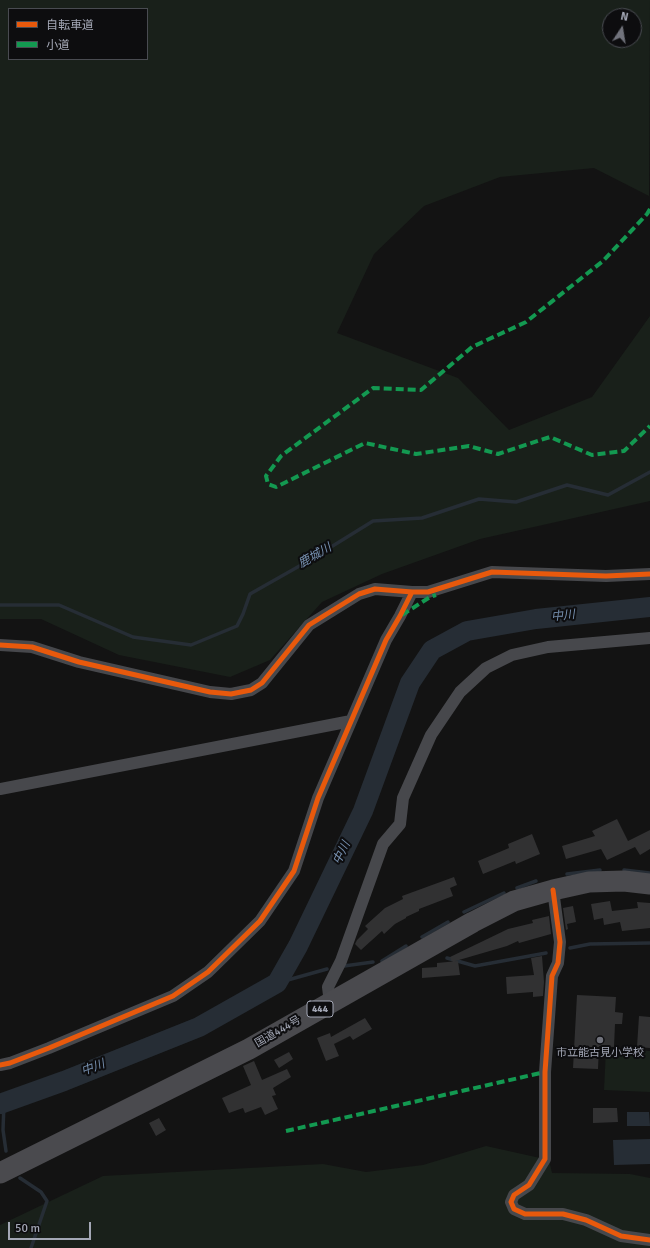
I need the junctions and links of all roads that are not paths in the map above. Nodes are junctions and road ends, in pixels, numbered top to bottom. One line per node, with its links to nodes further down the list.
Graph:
1 (650, 574): 2 (street)
2 (412, 592): 4 (street); 5 (street)
3 (650, 638): 9 (street)
4 (0, 645)
5 (351, 721): 6 (street); 10 (street)
6 (0, 789)
7 (650, 884): 8 (highway, 国道444号 / 444)
8 (552, 890): 9 (highway, 国道444号 / 444); 12 (street)
9 (330, 1003): 11 (highway, 国道444号 / 444)
10 (0, 1065)
11 (0, 1173)
12 (650, 1240)

